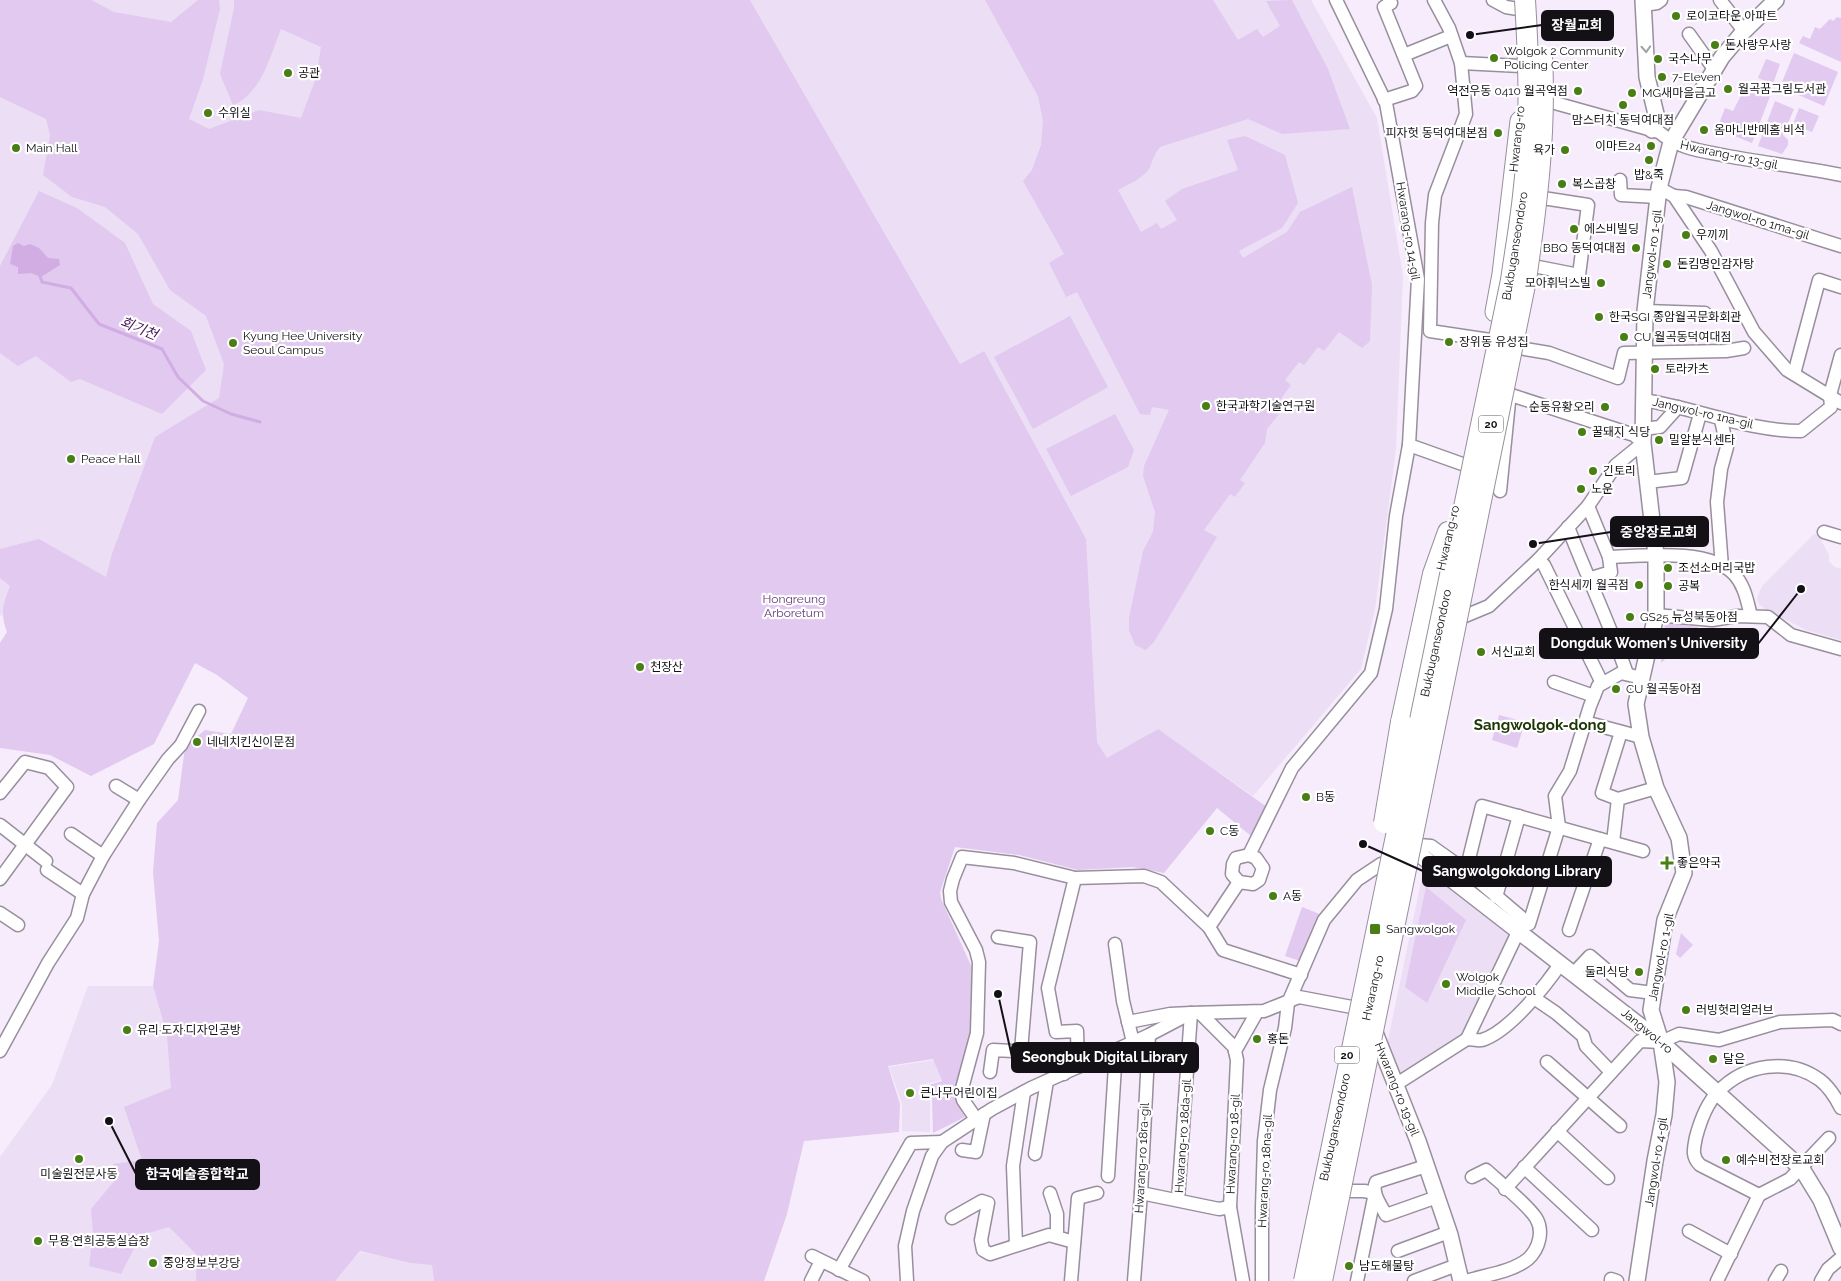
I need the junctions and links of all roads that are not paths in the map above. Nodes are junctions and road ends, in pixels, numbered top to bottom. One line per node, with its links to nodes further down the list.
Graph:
1 (1336, 0): 19 (street, Hwarang-ro 14-gil)
2 (1389, 0): 14 (street)
3 (1434, 0): 13 (street)
4 (1493, 0): 8 (street)
5 (1538, 0): 146 (highway, Bukbuganseondoro, bridge)
6 (1661, 0): 10 (street)
7 (1720, 0): 11 (street)
8 (1523, 2): 16 (main road, Hwarang-ro / 20); 18 (main road, Hwarang-ro / 20); 137 (highway, Bukbuganseondoro, bridge)
9 (1771, 2): 11 (street, Jangwol-ro 1-gil)
10 (1643, 3): 20 (street, one-way to 20)
11 (1744, 31): 17 (street, Jangwol-ro 1-gil)
12 (1689, 34): 17 (street)
13 (1451, 36): 14 (street); 15 (street)
14 (1404, 55): 19 (street)
15 (1461, 63): 16 (street); 27 (street)
16 (1521, 66): 34 (main road, Hwarang-ro / 20)
17 (1714, 69): 21 (street, Jangwol-ro 1-gil)
18 (1535, 97): 20 (street, Hwarang-ro 13-gil); 25 (main road, Hwarang-ro / 20)
19 (1384, 100): 29 (street, Hwarang-ro 14-gil)
20 (1652, 130): 21 (street, Hwarang-ro 13-gil)
21 (1671, 142): 22 (street, Hwarang-ro 13-gil); 24 (street, Jangwol-ro 1-gil)
22 (1841, 175)
23 (1620, 180): 24 (street, Jangwol-ro 1-gil)
24 (1659, 192): 26 (street, Jangwol-ro 1ma-gil); 32 (street, Jangwol-ro 1-gil)
25 (1530, 196): 30 (main road, Hwarang-ro / 20); 30 (street)
26 (1674, 196): 28 (street, Jangwol-ro 1ma-gil); 38 (street, Jangwol-ro 1ma-gil)
27 (1432, 231): 29 (street); 34 (street)
28 (1841, 246)
29 (1415, 264): 47 (street, Hwarang-ro 14-gil)
30 (1522, 264): 34 (main road, Hwarang-ro / 20)
31 (1841, 287): 38 (street)
32 (1645, 311): 33 (street, Jangwol-ro 1-gil); 36 (street, Jangwol-ro 1-gil)
33 (1705, 313)
34 (1499, 342): 36 (street); 39 (main road, Hwarang-ro / 20); 48 (main road, Hwarang-ro / 20)
35 (1744, 348): 36 (street)
36 (1643, 352): 41 (street, Jangwol-ro 1-gil)
37 (1841, 354): 40 (street)
38 (1794, 374): 40 (street, Jangwol-ro 1ma-gil)
39 (1504, 387): 46 (street); 50 (street); 63 (main road, Hwarang-ro / 20); 146 (highway, bridge)
40 (1830, 395): 42 (street, Jangwol-ro 1ma-gil); 45 (street, Jangwol-ro 1na-gil)
41 (1643, 400): 43 (street, Jangwol-ro 1na-gil); 46 (street, Jangwol-ro 1-gil)
42 (1841, 402)
43 (1678, 407): 44 (street, Jangwol-ro 1na-gil); 46 (street)
44 (1700, 414): 45 (street, Jangwol-ro 1na-gil); 49 (street)
45 (1721, 420): 59 (street)
46 (1643, 436): 49 (street, Jangwol-ro 1-gil); 51 (street)
47 (1410, 445): 48 (street); 89 (street, Hwarang-ro 14-gil)
48 (1465, 466): 53 (main road, Hwarang-ro / 20)
49 (1647, 482): 56 (street, Jangwol-ro 1-gil)
50 (1500, 491)
51 (1588, 506): 52 (street); 57 (street)
52 (1568, 527): 58 (street); 60 (street)
53 (1448, 532): 91 (main road, Hwarang-ro / 20); 137 (highway, bridge)
54 (1824, 532): 55 (street)
55 (1841, 537)
56 (1656, 555): 57 (street); 59 (street); 61 (street, Jangwol-ro 1-gil)
57 (1609, 557): 60 (street)
58 (1538, 560): 63 (street); 69 (street)
59 (1722, 567): 62 (street)
60 (1588, 579): 64 (street)
61 (1656, 615): 62 (street); 65 (street, Jangwol-ro 1-gil)
62 (1751, 616): 66 (street)
63 (1448, 623): 87 (main road, Hwarang-ro / 20)
64 (1614, 636): 65 (street); 67 (street)
65 (1650, 643): 67 (street, Jangwol-ro 1-gil)
66 (1841, 649)
67 (1634, 676): 69 (street); 74 (street, Jangwol-ro 1-gil)
68 (1554, 682): 70 (street)
69 (1602, 683): 70 (street)
70 (1594, 696): 72 (street)
71 (199, 711): 79 (street)
72 (1585, 722): 73 (street); 82 (street)
73 (1621, 732): 74 (street); 78 (street)
74 (1641, 737): 76 (street, Jangwol-ro 1-gil)
75 (116, 786): 79 (street)
76 (1656, 788): 78 (street); 108 (street, Jangwol-ro 1-gil)
77 (0, 794): 86 (street)
78 (1618, 799): 85 (street)
79 (139, 800): 90 (street)
80 (1519, 816): 82 (street); 92 (street); 97 (street)
81 (0, 825): 86 (street)
82 (1559, 827): 84 (street); 101 (street)
83 (71, 834): 90 (street)
84 (1600, 839): 85 (street); 102 (street)
85 (1613, 842): 88 (street)
86 (24, 843): 94 (street); 96 (street)
87 (1406, 844): 92 (street); 101 (street, Jangwol-ro); 111 (main road, Hwarang-ro / 20)
88 (1643, 851)
89 (1249, 855): 95 (street); 95 (street)
90 (103, 856): 96 (street)
91 (1381, 864): 107 (street); 111 (main road, Hwarang-ro / 20)
92 (1466, 871): 97 (street)
93 (1075, 878): 100 (street); 125 (street); 135 (street)
94 (0, 879)
95 (1239, 882): 100 (street)
96 (83, 894): 121 (street)
97 (1496, 897): 101 (street)
98 (0, 913): 99 (street)
99 (18, 925)
100 (1208, 927): 107 (street)
101 (1524, 927): 105 (street, Jangwol-ro); 117 (street)
102 (1568, 930)
103 (998, 937): 122 (street)
104 (1115, 944): 114 (street)
105 (1561, 963): 106 (street, Jangwol-ro); 109 (street)
106 (1574, 973): 108 (street, Jangwol-ro); 119 (street, Jangwol-ro)
107 (1301, 975): 110 (street)
108 (1654, 993): 119 (street, Jangwol-ro 1-gil)
109 (1534, 998): 117 (street); 127 (street)
110 (1288, 1003): 111 (street, Hwarang-ro); 113 (street); 180 (street, Hwarang-ro 18na-gil)
111 (1362, 1010): 130 (street, Hwarang-ro 19-gil); 151 (main road, Hwarang-ro / 20); 181 (main road, Hwarang-ro / 20)
112 (1196, 1012): 113 (street); 114 (street); 116 (street); 123 (street); 158 (street, Hwarang-ro 18da-gil)
113 (1256, 1012): 123 (street)
114 (1128, 1022): 118 (street)
115 (1841, 1024): 119 (street)
116 (1149, 1035): 118 (street); 153 (street, Hwarang-ro 18ra-gil)
117 (1467, 1039): 130 (street)
118 (1133, 1042): 120 (street)
119 (1661, 1042): 127 (street); 132 (street, Jangwol-ro); 189 (street, Jangwol-ro 4-gil)
120 (1116, 1050): 125 (street); 147 (street)
121 (0, 1051)
122 (1021, 1051): 126 (street); 128 (street)
123 (1235, 1051): 159 (street, Hwarang-ro 18-gil)
124 (1548, 1062): 133 (street)
125 (1078, 1067): 128 (street)
126 (990, 1072)
127 (1612, 1072): 133 (street)
128 (1064, 1074): 129 (street)
129 (1047, 1081): 131 (street); 142 (street)
130 (1395, 1084): 143 (street, Hwarang-ro 19-gil)
131 (1024, 1092): 135 (street); 166 (street)
132 (1717, 1092): 134 (street); 145 (street, Jangwol-ro); 156 (street)
133 (1588, 1098): 136 (street); 138 (street)
134 (1841, 1108)
135 (977, 1119): 140 (street); 141 (street)
136 (1620, 1126)
137 (1334, 1131): 182 (highway, Bukbuganseondoro, bridge)
138 (1557, 1131): 144 (street); 149 (street)
139 (1829, 1138): 145 (street)
140 (942, 1142): 172 (street); 176 (street)
141 (962, 1150)
142 (1035, 1154)
143 (1426, 1166): 154 (street); 157 (street, Hwarang-ro 19-gil)
144 (1524, 1168): 150 (street); 161 (street)
145 (1802, 1168): 156 (street); 167 (street, Jangwol-ro)
146 (1346, 1169): 184 (highway, Bukbuganseondoro, bridge)
147 (1108, 1176)
148 (1472, 1177): 150 (street)
149 (1608, 1178)
150 (1506, 1189): 173 (street)
151 (1333, 1191): 154 (street); 183 (main road, Hwarang-ro / 20)
152 (1097, 1193): 165 (street)
153 (1141, 1193): 158 (street, Hwarang-ro 18da-gil); 178 (street, Hwarang-ro 18ra-gil)
154 (1375, 1193): 157 (street); 185 (street)
155 (1050, 1194): 164 (street)
156 (1759, 1196): 169 (street)
157 (1437, 1197): 163 (street, Hwarang-ro 19-gil)
158 (1178, 1200): 159 (street, Hwarang-ro 18da-gil)
159 (1230, 1207): 179 (street, Hwarang-ro 18-gil)
160 (952, 1218): 166 (street)
161 (1592, 1230)
162 (1689, 1231): 169 (street)
163 (1449, 1232): 168 (street); 171 (street, Hwarang-ro 19-gil)
164 (1057, 1237): 165 (street); 166 (street)
165 (1074, 1242): 177 (street)
166 (1016, 1245)
167 (1841, 1248)
168 (1398, 1251)
169 (1731, 1254): 190 (street)
170 (1841, 1258): 191 (street)
171 (1457, 1265): 186 (street); 187 (street, Hwarang-ro 19-gil)
172 (840, 1270): 174 (street); 175 (street)
173 (1496, 1277): 188 (street)
174 (811, 1281)
175 (863, 1281)
176 (907, 1281)
177 (1071, 1281)
178 (1134, 1281)
179 (1243, 1281)
180 (1262, 1281)
181 (1298, 1281)
182 (1304, 1281)
183 (1315, 1281)
184 (1322, 1281)
185 (1357, 1281)
186 (1414, 1281)
187 (1461, 1281)
188 (1466, 1281)
189 (1637, 1281)
190 (1717, 1281)
191 (1821, 1281)

